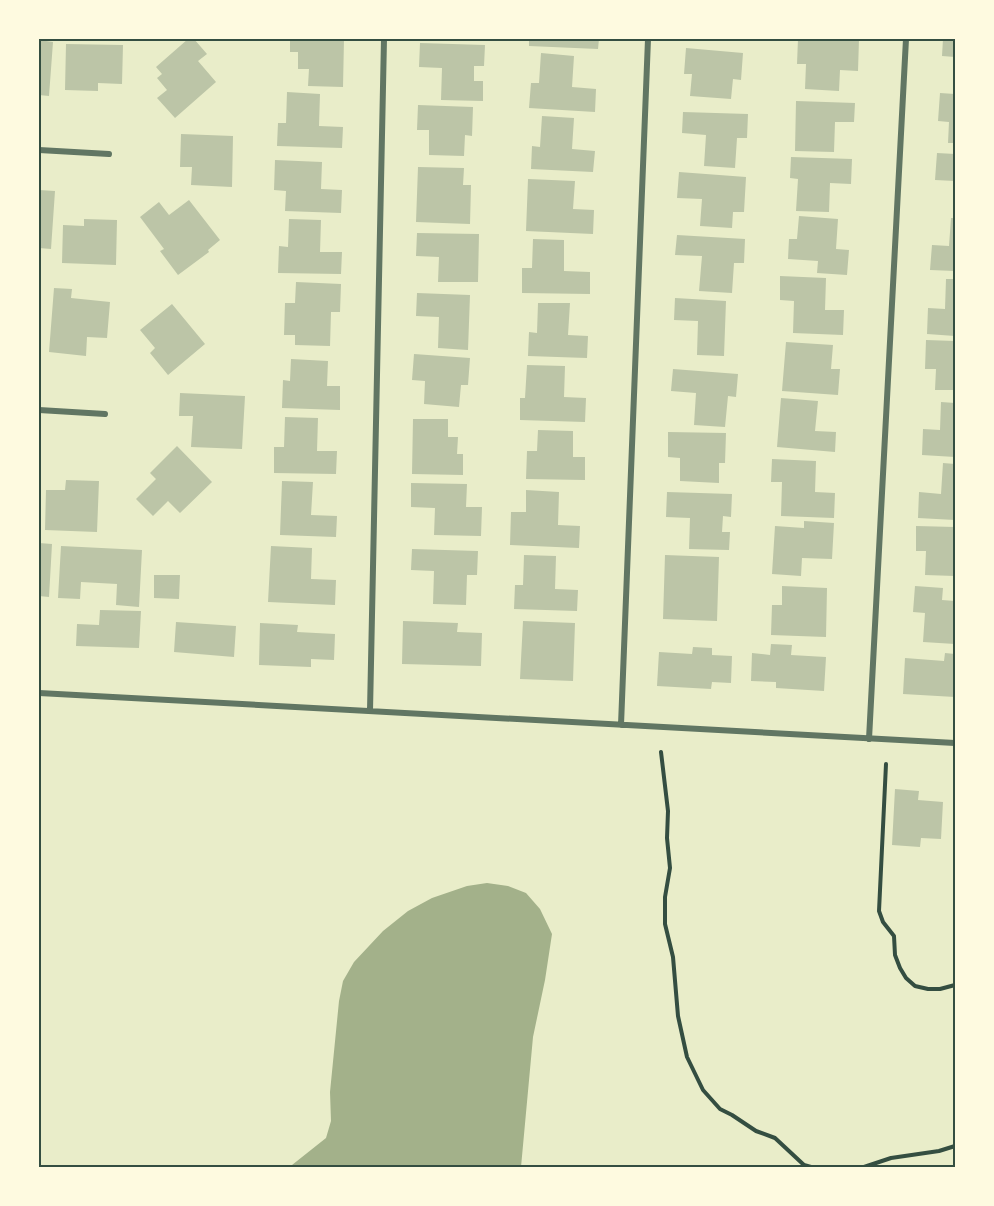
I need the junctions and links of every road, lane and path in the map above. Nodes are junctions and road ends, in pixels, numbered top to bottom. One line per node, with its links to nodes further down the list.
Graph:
1 (384, 39): 9 (street)
2 (648, 39): 10 (street)
3 (906, 39): 11 (street)
4 (39, 150): 5 (street)
5 (109, 154)
6 (39, 410): 7 (street)
7 (105, 414)
8 (39, 693): 9 (street)
9 (370, 711): 10 (street)
10 (621, 725): 11 (street)
11 (869, 739): 12 (street)
12 (955, 743)
13 (661, 752): 18 (path)
14 (886, 764): 15 (path)
15 (955, 985)
16 (955, 1146): 17 (path)
17 (875, 1165): 19 (path)
18 (811, 1167)
19 (864, 1167)

